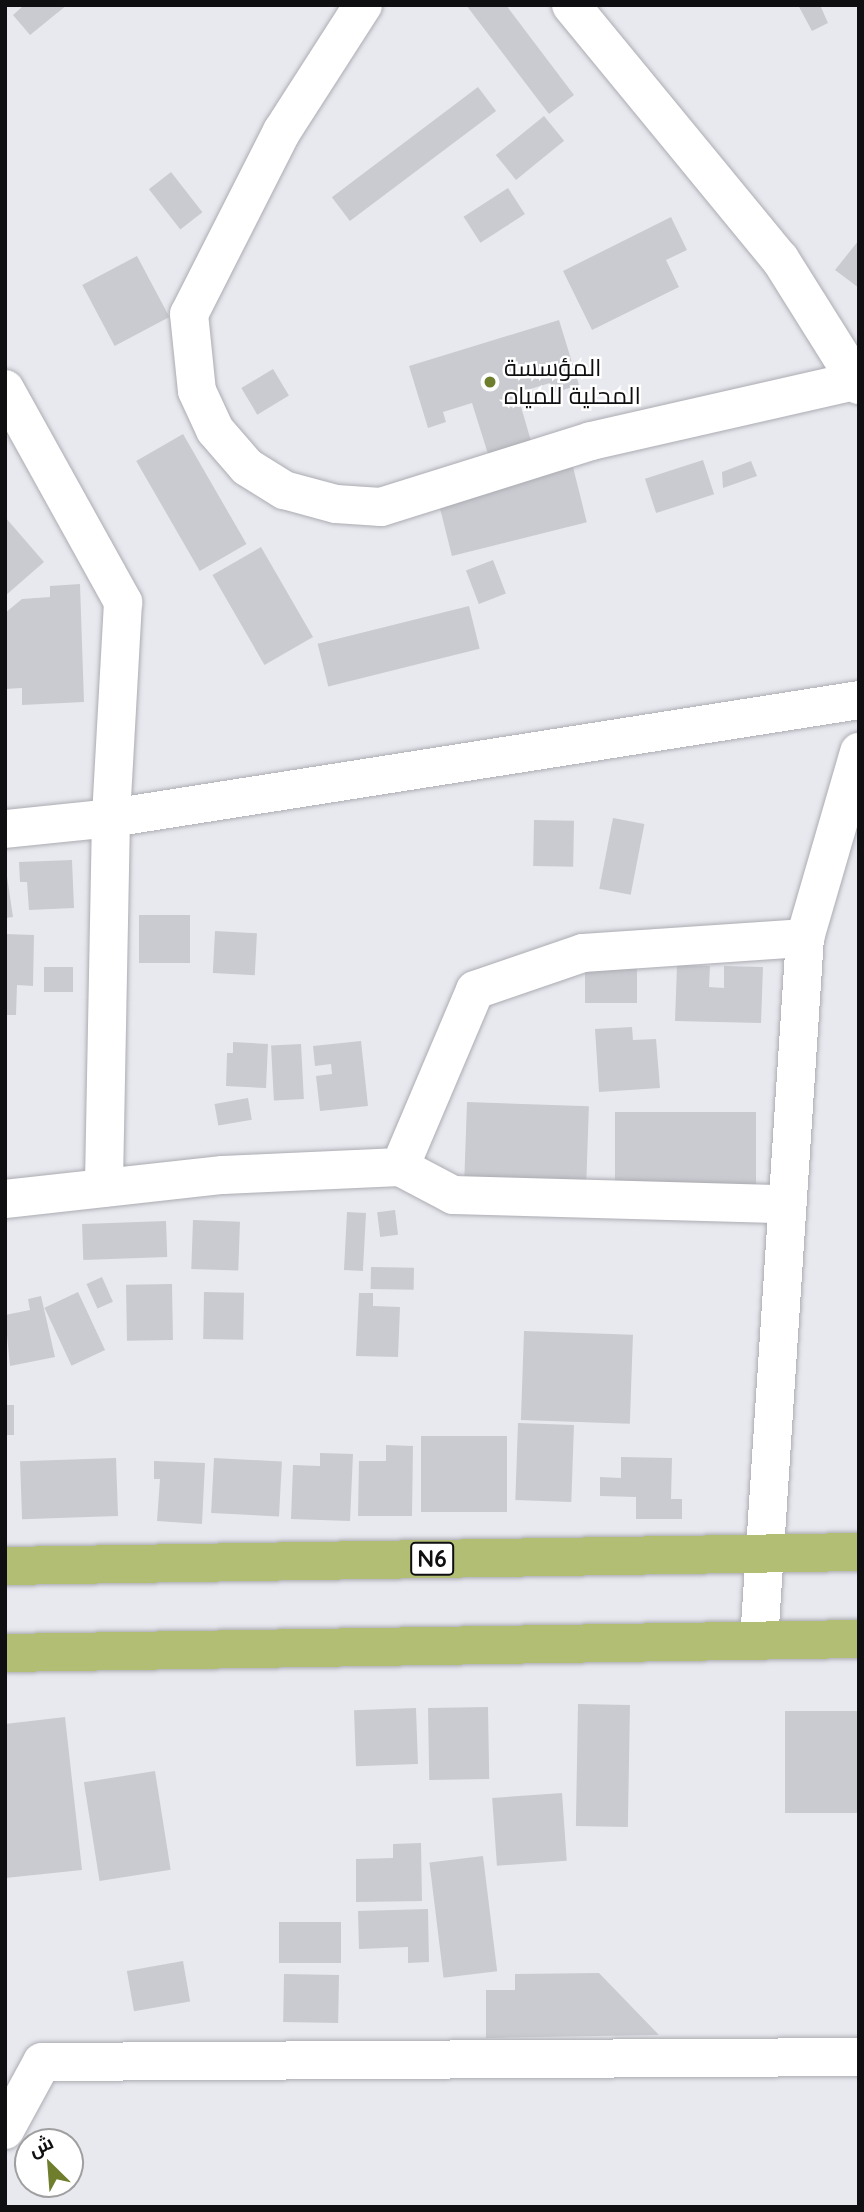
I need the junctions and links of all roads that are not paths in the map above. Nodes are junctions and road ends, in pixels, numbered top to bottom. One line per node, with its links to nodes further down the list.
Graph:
1 (363, 5): 3 (street)
2 (570, 5): 3 (street)
3 (857, 383)
4 (5, 388): 7 (street)
5 (859, 700): 7 (street)
6 (859, 752): 9 (street)
7 (111, 818): 8 (street); 11 (street)
8 (5, 829)
9 (805, 938): 10 (street); 13 (street)
10 (400, 1167): 11 (street); 13 (street)
11 (104, 1188): 12 (street)
12 (5, 1199)
13 (785, 1204): 15 (street)
14 (859, 1552): 15 (main road, N6)
15 (764, 1553): 16 (main road, N6); 18 (street)
16 (5, 1566)
17 (859, 1639): 18 (main road)
18 (760, 1641): 19 (main road)
19 (5, 1653)
20 (859, 2057): 21 (street)
21 (5, 2130)

